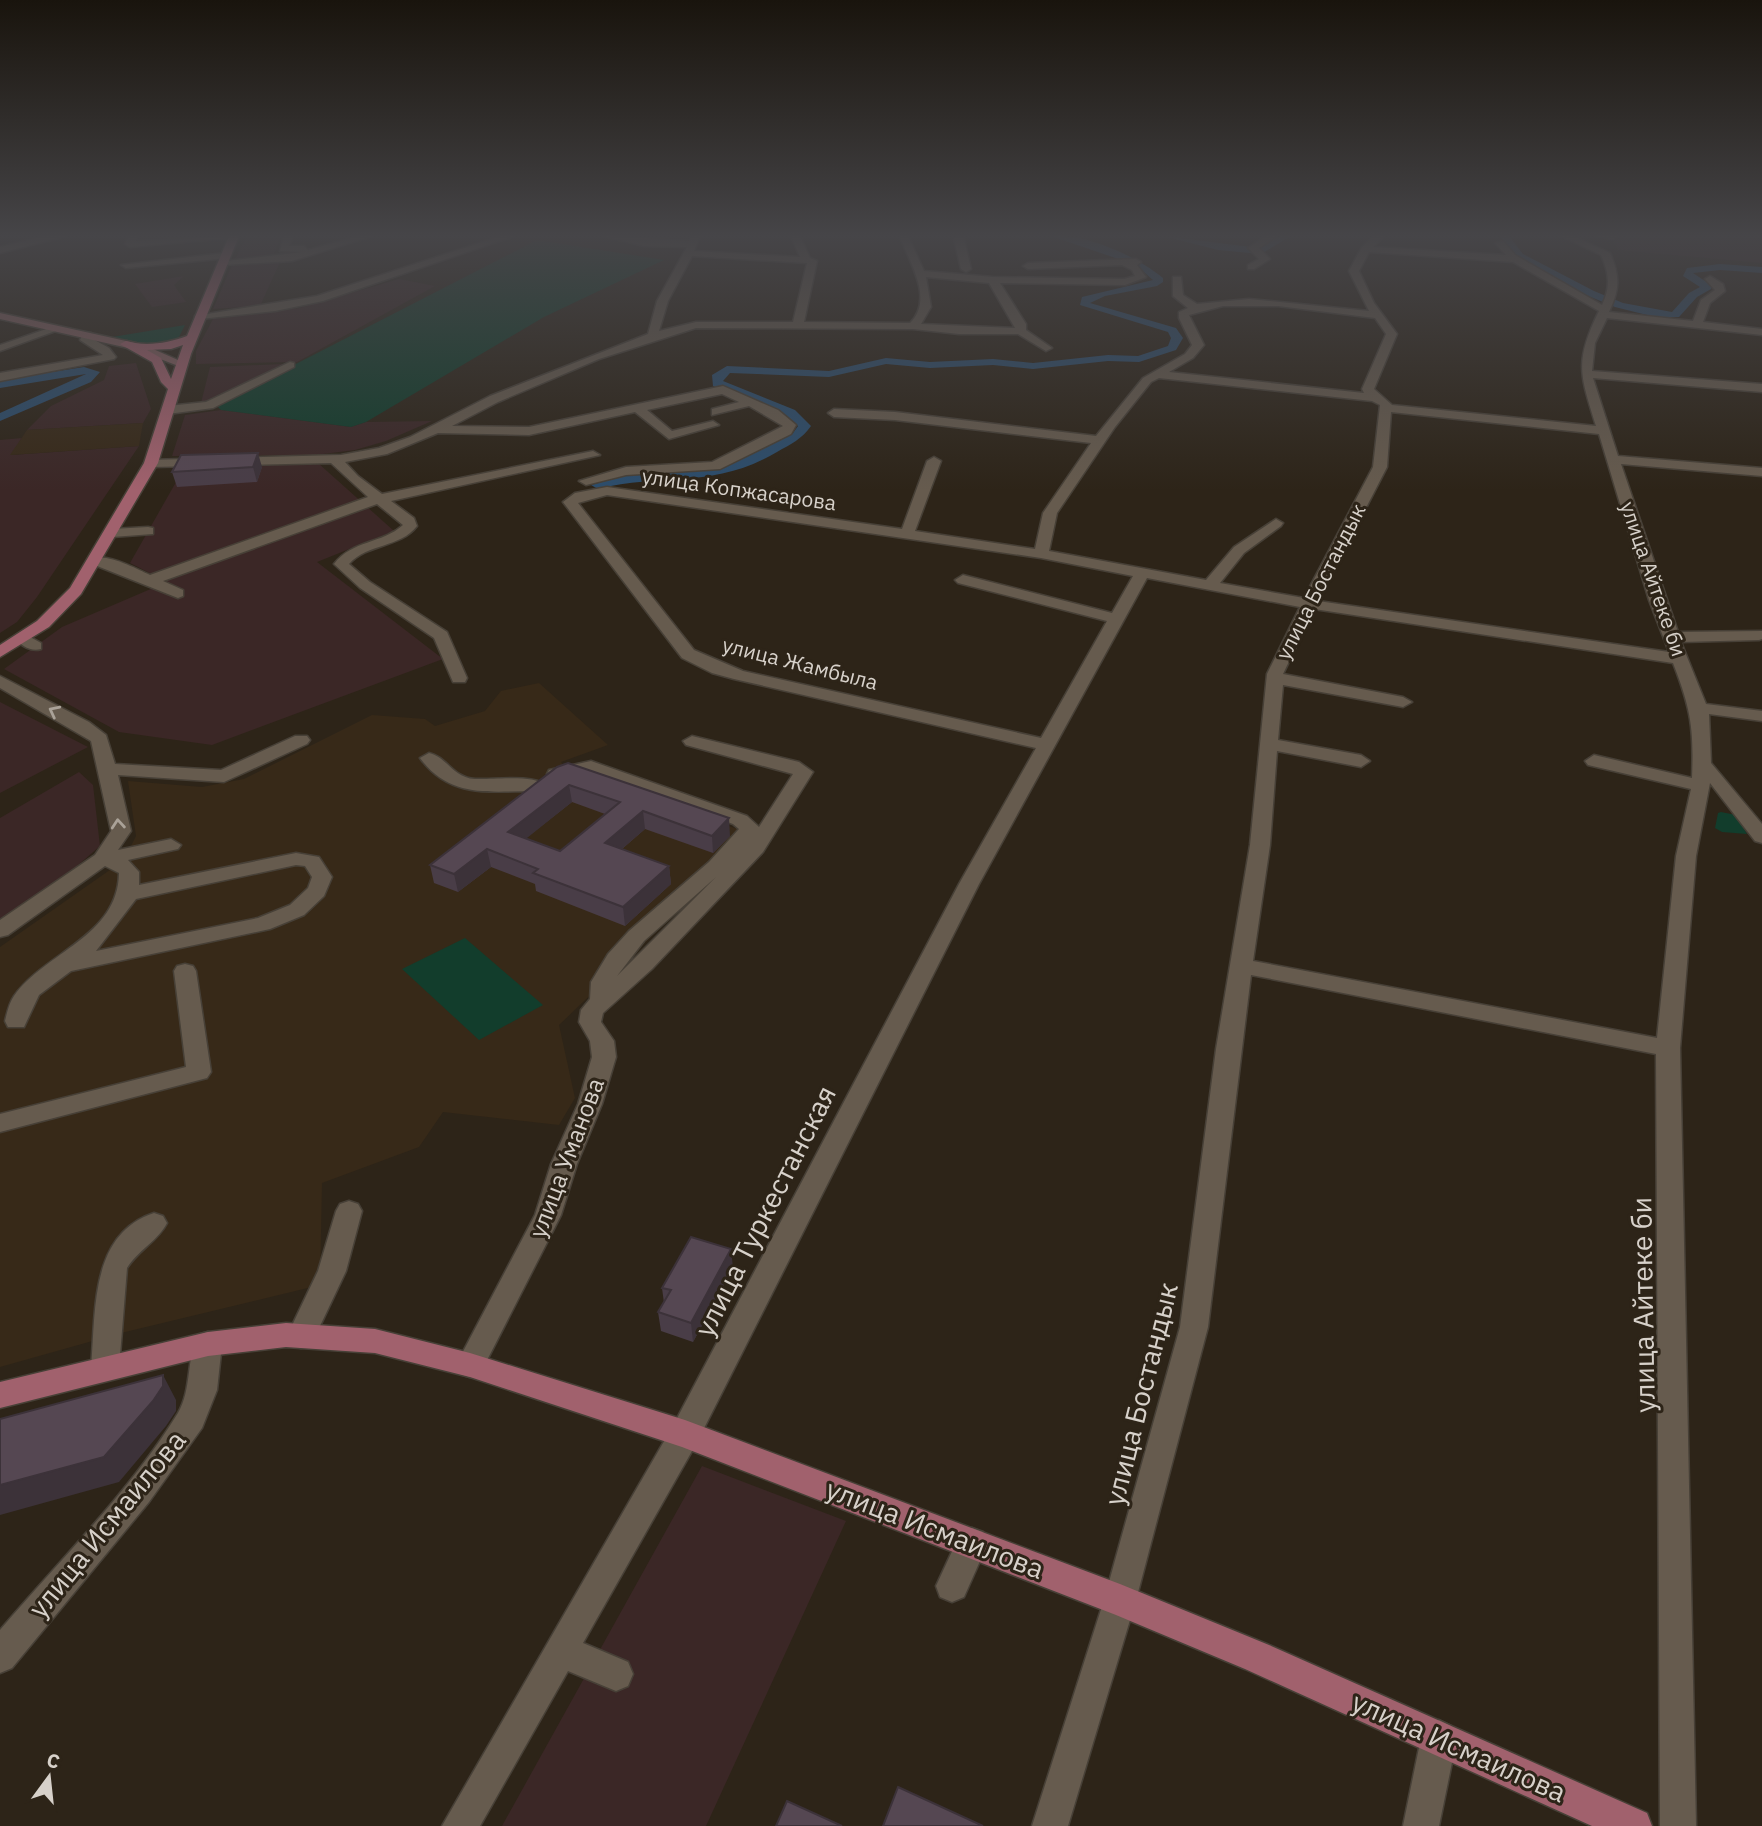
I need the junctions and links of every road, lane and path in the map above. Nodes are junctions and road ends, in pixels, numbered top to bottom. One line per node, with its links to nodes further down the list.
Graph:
1 (22, 321): 15 (street)
2 (198, 321): 20 (main road)
3 (655, 321): 19 (street)
4 (799, 321): 13 (street)
5 (917, 321): 14 (street)
6 (1019, 321): 16 (street)
7 (1187, 321): 27 (street)
8 (1382, 321): 33 (street, улица Бостандык)
9 (1599, 321): 28 (street, улица Айтеке би)
10 (1682, 321): 12 (street)
11 (1698, 321): 12 (street)
12 (1697, 324): 17 (street)
13 (798, 325): 14 (street); 19 (street)
14 (913, 326): 16 (street)
15 (56, 329): 18 (street); 23 (street)
16 (1020, 331): 24 (street)
17 (1762, 332)
18 (87, 335): 21 (street); 29 (street)
19 (654, 336): 37 (street)
20 (191, 338): 22 (main road); 25 (main road)
21 (126, 344): 22 (street); 30 (main road)
22 (140, 347): 25 (street)
23 (1, 348)
24 (1046, 348)
25 (181, 364): 30 (main road)
26 (290, 365): 35 (street)
27 (1156, 374): 33 (street); 39 (street)
28 (1586, 374): 31 (street); 38 (street, улица Айтеке би)
29 (0, 377)
30 (174, 388): 35 (main road)
31 (1761, 390)
32 (751, 402): 34 (street); 34 (street); 46 (street)
33 (1381, 403): 38 (street); 60 (street, улица Бостандык)
34 (639, 409): 37 (street)
35 (168, 410): 44 (main road)
36 (834, 413): 39 (street)
37 (435, 429): 41 (street)
38 (1603, 431): 42 (street, улица Айтеке би)
39 (1101, 440): 53 (street)
40 (593, 455): 47 (street)
41 (341, 459): 44 (street); 47 (street)
42 (1612, 459): 45 (street); 63 (street, улица Айтеке би)
43 (934, 461): 52 (street)
44 (151, 463): 51 (main road)
45 (1762, 472)
46 (586, 481)
47 (384, 499): 56 (street); 66 (street)
48 (571, 505): 52 (street, улица Копжасарова); 75 (street, улица Жамбыла)
49 (1276, 523): 58 (street)
50 (148, 531): 51 (street)
51 (112, 533): 54 (main road)
52 (907, 535): 53 (street, улица Копжасарова)
53 (1041, 554): 55 (street)
54 (94, 562): 56 (street); 64 (main road)
55 (1142, 573): 58 (street); 61 (street, улица Туркестанская)
56 (151, 580): 59 (street)
57 (963, 580): 61 (street)
58 (1211, 584): 60 (street)
59 (178, 593)
60 (1308, 604): 65 (street); 67 (street, улица Бостандык)
61 (1115, 618): 75 (street, улица Туркестанская)
62 (1759, 635): 63 (street)
63 (1671, 637): 65 (street, улица Айтеке би)
64 (0, 652)
65 (1680, 659): 70 (street, улица Айтеке би)
66 (459, 678)
67 (1275, 678): 69 (street); 74 (street, улица Бостандык)
68 (0, 681): 79 (street, one-way to 68)
69 (1403, 702)
70 (1699, 708): 71 (street); 80 (street, улица Айтеке би)
71 (1762, 716)
72 (301, 740): 79 (street)
73 (692, 741): 93 (street)
74 (1269, 744): 77 (street); 91 (street, улица Бостандык)
75 (1047, 745): 104 (street, улица Туркестанская)
76 (429, 758): 81 (street)
77 (1361, 761)
78 (1594, 761): 80 (street)
79 (107, 769): 85 (street, one-way to 79)
80 (1702, 775): 83 (street); 95 (street, улица Айтеке би)
81 (535, 785): 82 (street); 93 (street)
82 (508, 809)
83 (1762, 837)
84 (171, 845): 85 (street)
85 (102, 859): 87 (street); 88 (street)
86 (62, 869): 87 (street)
87 (83, 874): 89 (street)
88 (129, 894): 90 (street); 90 (street)
89 (0, 930)
90 (68, 964): 94 (street)
91 (1243, 966): 95 (street); 107 (street, улица Бостандык)
92 (186, 971): 96 (street)
93 (601, 1002): 101 (street, улица Уманова)
94 (16, 1021)
95 (1668, 1048): 116 (street, улица Айтеке би)
96 (0, 1123)
97 (349, 1211): 99 (street)
98 (154, 1223): 102 (street)
99 (301, 1336): 100 (main road, улица Исмаилова); 101 (main road, улица Исмаилова)
100 (208, 1344): 102 (main road, улица Исмаилова); 109 (street, улица Исмаилова)
101 (470, 1365): 104 (main road, улица Исмаилова)
102 (105, 1368): 103 (main road, улица Исмаилова)
103 (0, 1395)
104 (685, 1434): 105 (main road, улица Исмаилова); 108 (street, улица Туркестанская)
105 (972, 1543): 106 (street); 107 (main road, улица Исмаилова)
106 (952, 1586)
107 (1119, 1600): 111 (main road, улица Исмаилова); 113 (street, улица Бостандык)
108 (562, 1651): 110 (street); 112 (street, улица Туркестанская)
109 (0, 1656)
110 (615, 1674)
111 (1439, 1738): 114 (street); 115 (main road, улица Исмаилова)
112 (460, 1826)
113 (1050, 1826)
114 (1421, 1826)
115 (1634, 1826)
116 (1678, 1826)

